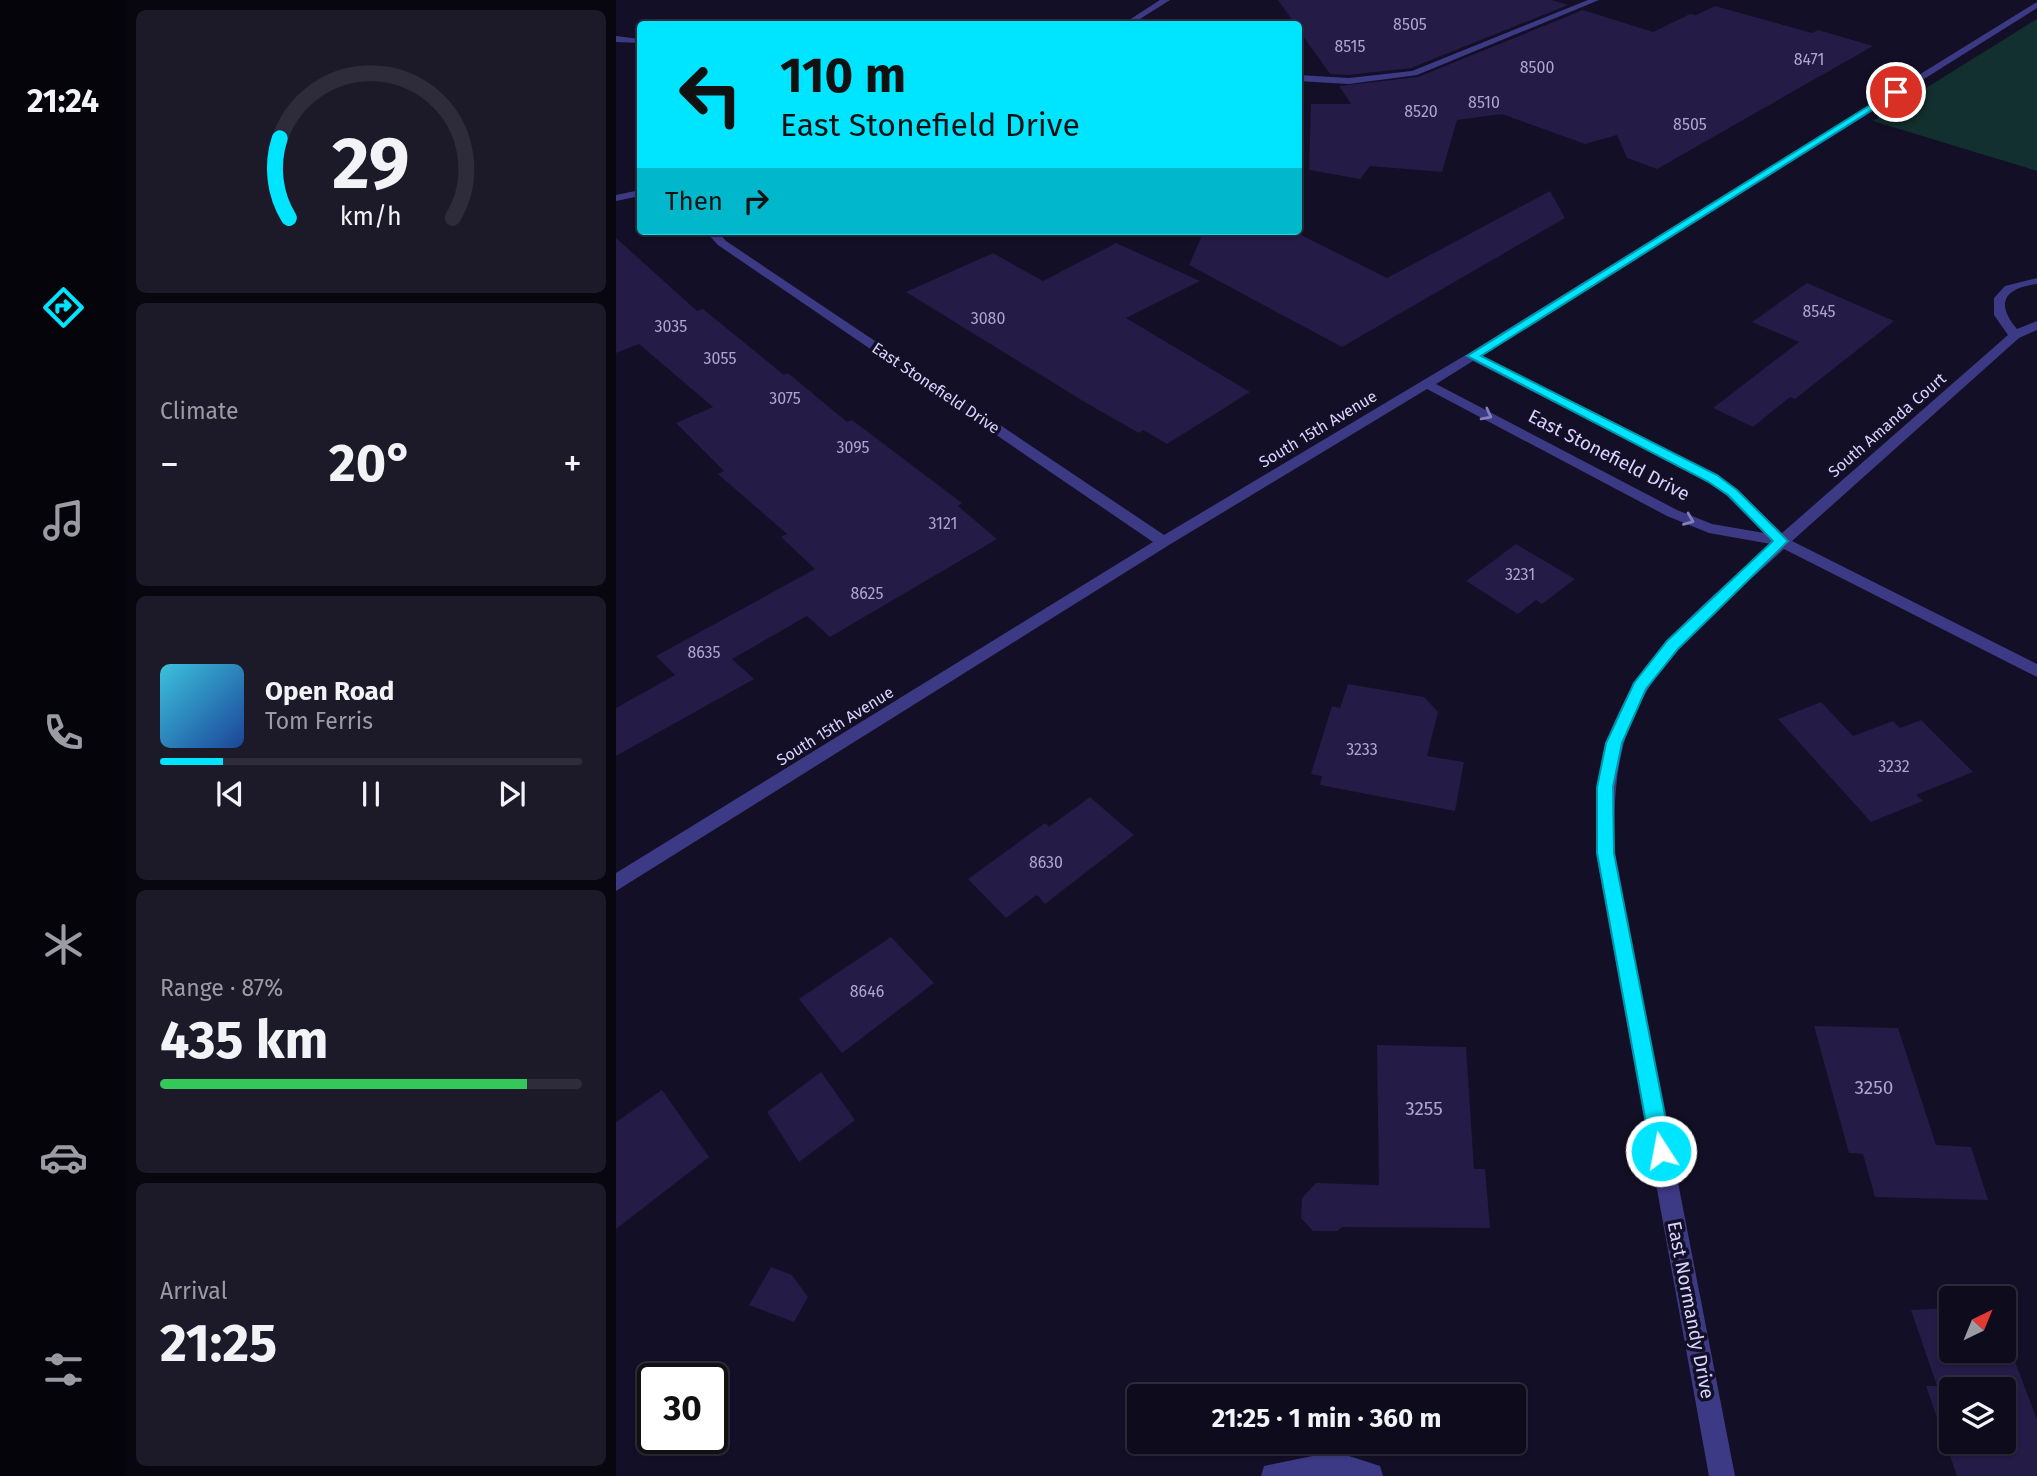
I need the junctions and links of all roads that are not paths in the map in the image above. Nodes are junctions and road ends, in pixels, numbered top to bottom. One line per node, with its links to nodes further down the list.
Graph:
1 (1166, 0): 4 (street)
2 (1595, 0): 7 (street)
3 (2037, 4): 14 (street, South 15th Avenue)
4 (1132, 21)
5 (616, 39): 6 (street)
6 (637, 41)
7 (1302, 78)
8 (637, 194): 9 (street)
9 (616, 198)
10 (715, 235): 17 (street, East Stonefield Drive)
11 (2037, 281): 13 (street)
12 (2037, 325): 13 (street, South Amanda Court)
13 (2015, 335): 16 (street, South Amanda Court)
14 (1473, 356): 15 (street, South 15th Avenue); 16 (street, East Stonefield Drive)
15 (1426, 384): 16 (street, East Stonefield Drive, one-way to 16); 17 (street, South 15th Avenue)
16 (1781, 541): 18 (street, East Stonefield Drive); 22 (street, East Normandy Drive)
17 (1164, 542): 19 (street, South 15th Avenue)
18 (2037, 671)
19 (616, 883)
20 (1274, 1476): 21 (street)
21 (1370, 1476)
22 (1722, 1476)

